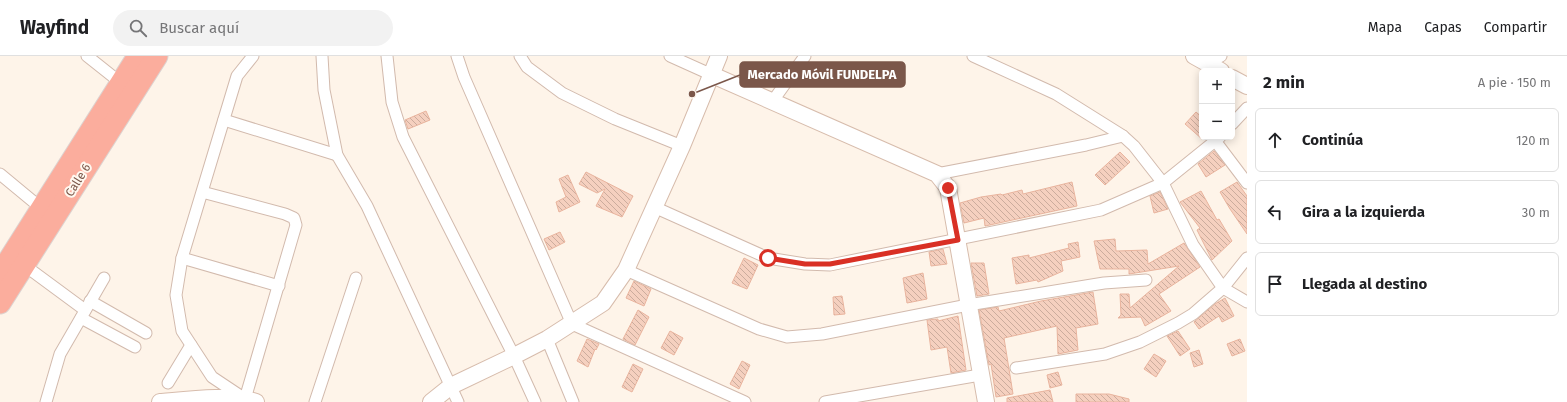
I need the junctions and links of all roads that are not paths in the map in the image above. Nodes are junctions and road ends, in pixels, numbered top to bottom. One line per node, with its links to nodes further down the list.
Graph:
1 (86, 56): 15 (street)
2 (138, 56): 15 (highway, Calle 6)
3 (157, 56): 35 (highway, Calle 6)
4 (253, 56): 19 (street)
5 (322, 56): 24 (street)
6 (387, 56): 52 (street)
7 (457, 56): 47 (street)
8 (520, 56): 23 (street)
9 (670, 56): 13 (street)
10 (719, 56): 13 (main road)
11 (805, 56): 17 (street)
12 (973, 56): 21 (street)
13 (710, 74): 17 (main road); 23 (main road)
14 (1235, 80): 16 (main road)
15 (121, 83): 31 (highway, Calle 6)
16 (1247, 86)
17 (772, 102): 26 (main road)
18 (1247, 108): 20 (street)
19 (224, 120): 24 (street); 29 (street)
20 (1235, 121)
21 (1123, 136): 26 (street); 28 (street)
22 (1218, 140): 27 (street); 28 (street)
23 (682, 146): 30 (main road)
24 (337, 155): 56 (street)
25 (0, 174): 31 (street)
26 (937, 174): 32 (main road)
27 (1247, 183)
28 (1163, 184): 32 (street); 42 (street)
29 (202, 192): 33 (street); 41 (street)
30 (654, 207): 32 (street); 36 (main road)
31 (41, 208): 37 (highway, Calle 6)
32 (958, 240): 45 (main road)
33 (182, 258): 41 (street); 50 (street)
34 (1247, 258): 42 (street)
35 (24, 265): 44 (highway, Calle 6); 46 (street)
36 (626, 270): 45 (street); 47 (main road)
37 (0, 274)
38 (104, 278): 46 (street)
39 (356, 278): 60 (street)
40 (1146, 280): 45 (street)
41 (279, 286): 57 (street)
42 (1223, 288): 43 (street); 53 (street)
43 (1247, 302)
44 (0, 303)
45 (968, 305): 54 (main road)
46 (85, 310): 48 (street); 51 (street); 58 (street)
47 (572, 324): 49 (main road); 65 (street)
48 (146, 333)
49 (547, 339): 52 (main road); 64 (street)
50 (191, 345): 55 (street); 57 (street)
51 (135, 348)
52 (514, 356): 56 (main road); 63 (street)
53 (1016, 368)
54 (980, 375): 66 (street); 67 (main road)
55 (168, 383)
56 (451, 386): 61 (main road); 62 (street)
57 (252, 401): 59 (main road)
58 (46, 402)
59 (160, 402)
60 (315, 402)
61 (431, 402)
62 (458, 402)
63 (535, 402)
64 (573, 402)
65 (745, 402)
66 (825, 402)
67 (986, 402)

